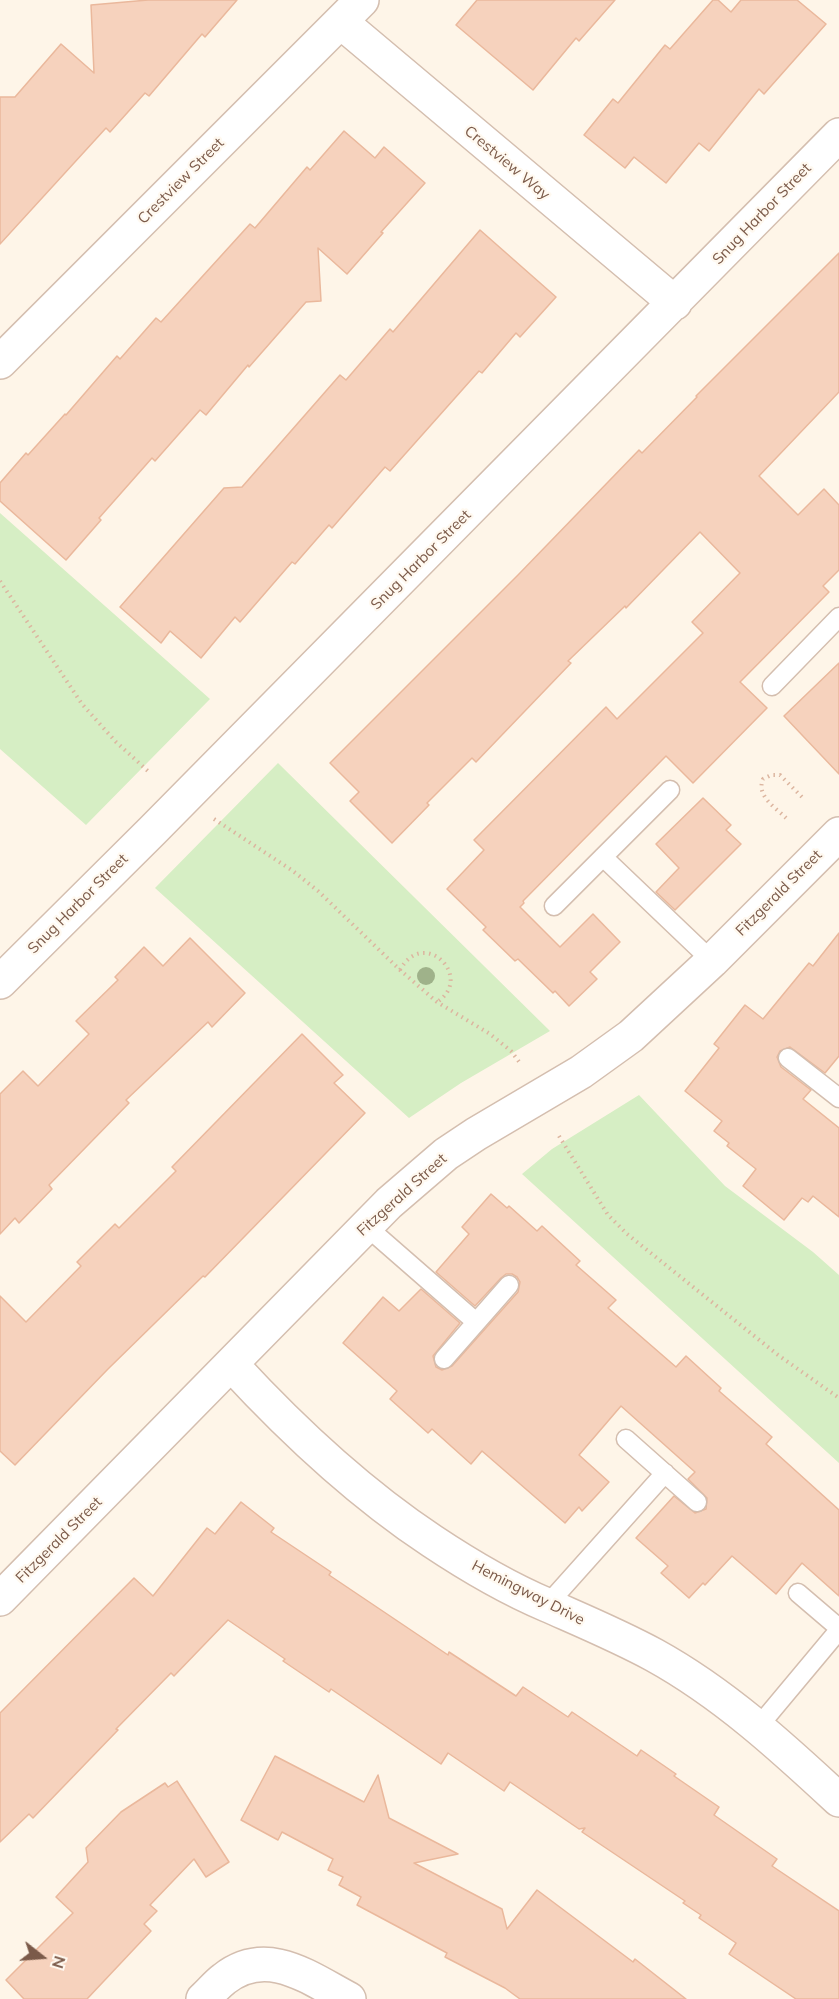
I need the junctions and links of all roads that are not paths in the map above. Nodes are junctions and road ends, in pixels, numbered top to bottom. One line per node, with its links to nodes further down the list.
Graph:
1 (352, 11): 3 (street, Crestview Way); 4 (street, Crestview Street)
2 (839, 135): 3 (street, Snug Harbor Street)
3 (675, 303): 12 (street, Snug Harbor Street)
4 (0, 362)
5 (838, 620): 6 (lane)
6 (771, 686)
7 (670, 790): 9 (lane)
8 (839, 834): 11 (street, Fitzgerald Street)
9 (603, 857): 10 (lane); 11 (lane)
10 (554, 906)
11 (712, 961): 15 (street, Fitzgerald Street)
12 (0, 982)
13 (788, 1058): 14 (lane)
14 (839, 1098)
15 (366, 1226): 17 (lane); 19 (street, Fitzgerald Street)
16 (509, 1285): 17 (lane)
17 (476, 1322): 18 (lane)
18 (444, 1359)
19 (232, 1365): 24 (street, Fitzgerald Street); 25 (street, Hemingway Drive)
20 (626, 1439): 21 (lane)
21 (665, 1473): 22 (lane); 25 (lane)
22 (698, 1502)
23 (798, 1593): 26 (lane)
24 (0, 1599)
25 (547, 1605): 27 (street, Hemingway Drive)
26 (839, 1629): 27 (lane)
27 (758, 1727): 28 (street, Hemingway Drive)
28 (839, 1800)
29 (203, 1999): 30 (street)
30 (349, 1999)

